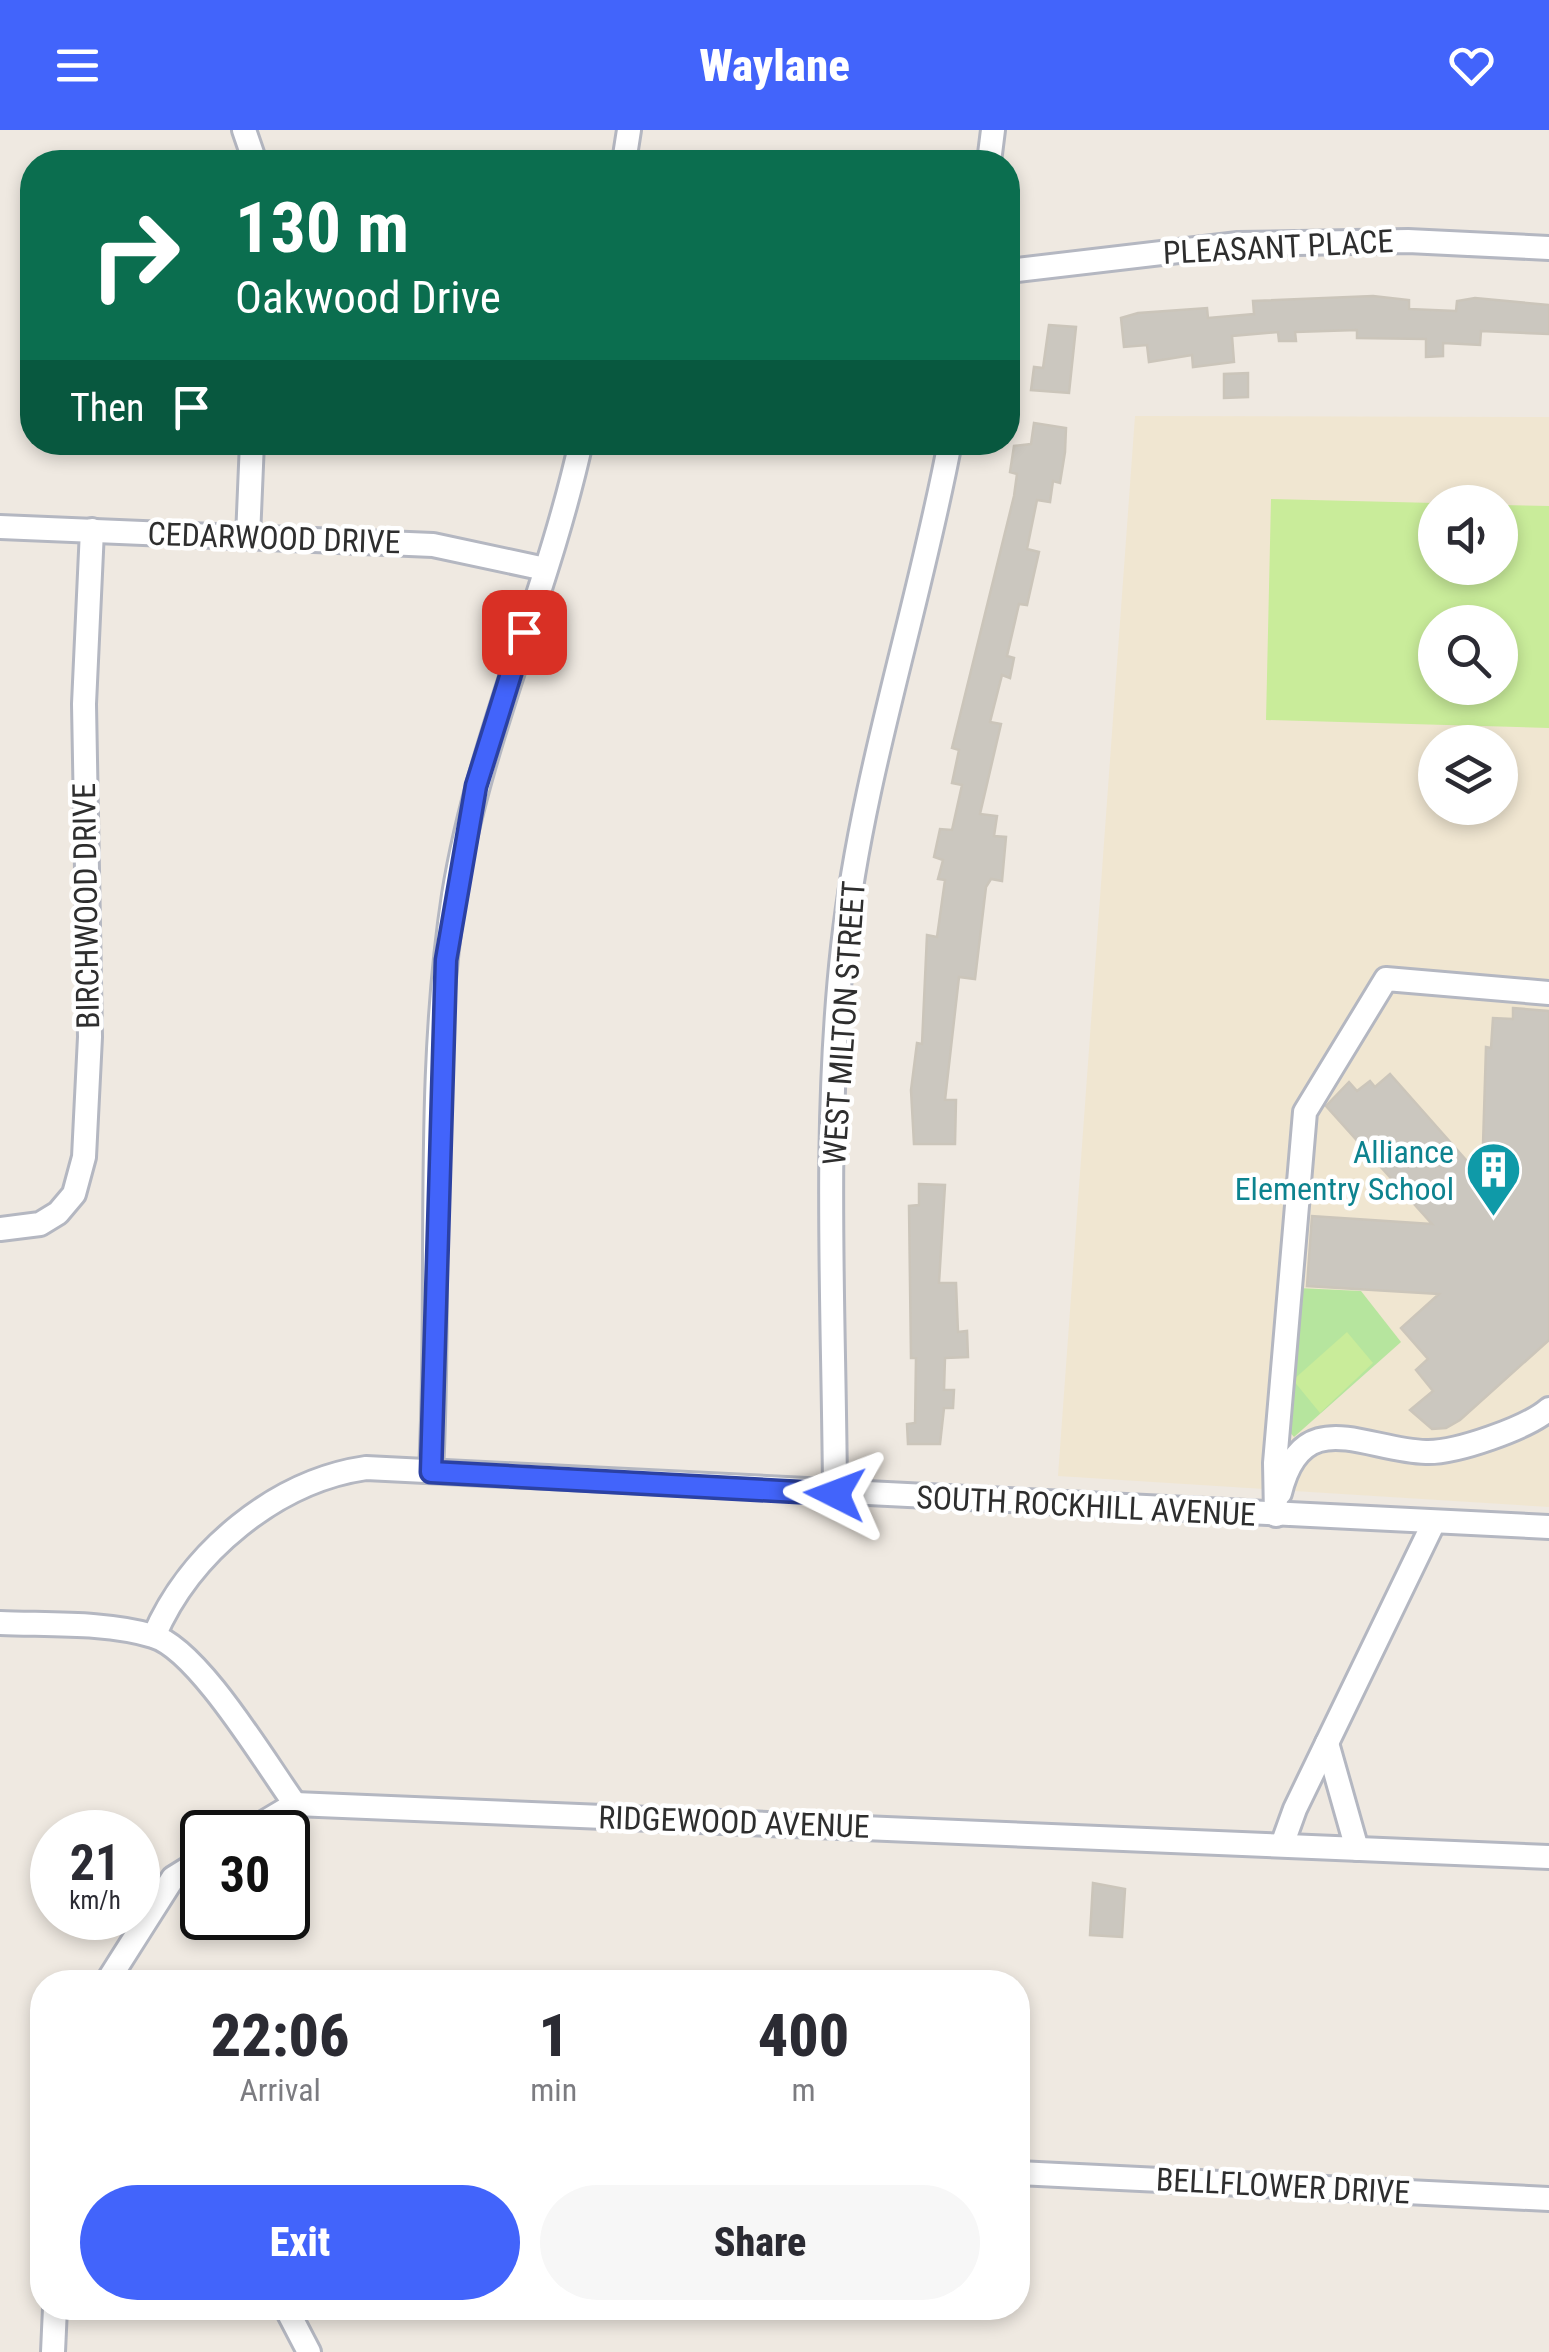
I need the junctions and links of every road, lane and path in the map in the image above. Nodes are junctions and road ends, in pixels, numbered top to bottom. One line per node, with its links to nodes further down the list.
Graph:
1 (1549, 248): 2 (street, PLEASANT PLACE)
2 (1020, 270)
3 (251, 455): 8 (street)
4 (577, 455): 9 (street)
5 (947, 455): 14 (street, WEST MILTON STREET)
6 (0, 527): 7 (street, CEDARWOOD DRIVE)
7 (92, 530): 8 (street, CEDARWOOD DRIVE); 11 (street, BIRCHWOOD DRIVE)
8 (248, 536): 9 (street, CEDARWOOD DRIVE)
9 (545, 569): 13 (street)
10 (1549, 993): 15 (street)
11 (0, 1229)
12 (1549, 1408): 15 (street)
13 (431, 1472): 14 (street, SOUTH ROCKHILL AVENUE); 19 (street, SOUTH ROCKHILL AVENUE)
14 (835, 1494): 15 (street, SOUTH ROCKHILL AVENUE)
15 (1276, 1515): 16 (street, SOUTH ROCKHILL AVENUE)
16 (1434, 1522): 17 (street, SOUTH ROCKHILL AVENUE); 20 (street)
17 (1549, 1527)
18 (0, 1623): 19 (street)
19 (154, 1636): 21 (street)
20 (1327, 1743): 23 (street); 24 (street)
21 (296, 1804): 22 (street); 23 (street, RIDGEWOOD AVENUE)
22 (286, 1810)
23 (1282, 1845): 24 (street, RIDGEWOOD AVENUE)
24 (1358, 1849): 25 (street, RIDGEWOOD AVENUE)
25 (1549, 1857)
26 (180, 1874): 27 (street)
27 (115, 1970)
28 (1030, 2174): 29 (street, BELLFLOWER DRIVE)
29 (1549, 2198)
30 (54, 2320): 32 (street)
31 (293, 2320): 33 (street)
32 (52, 2352)
33 (310, 2352)

